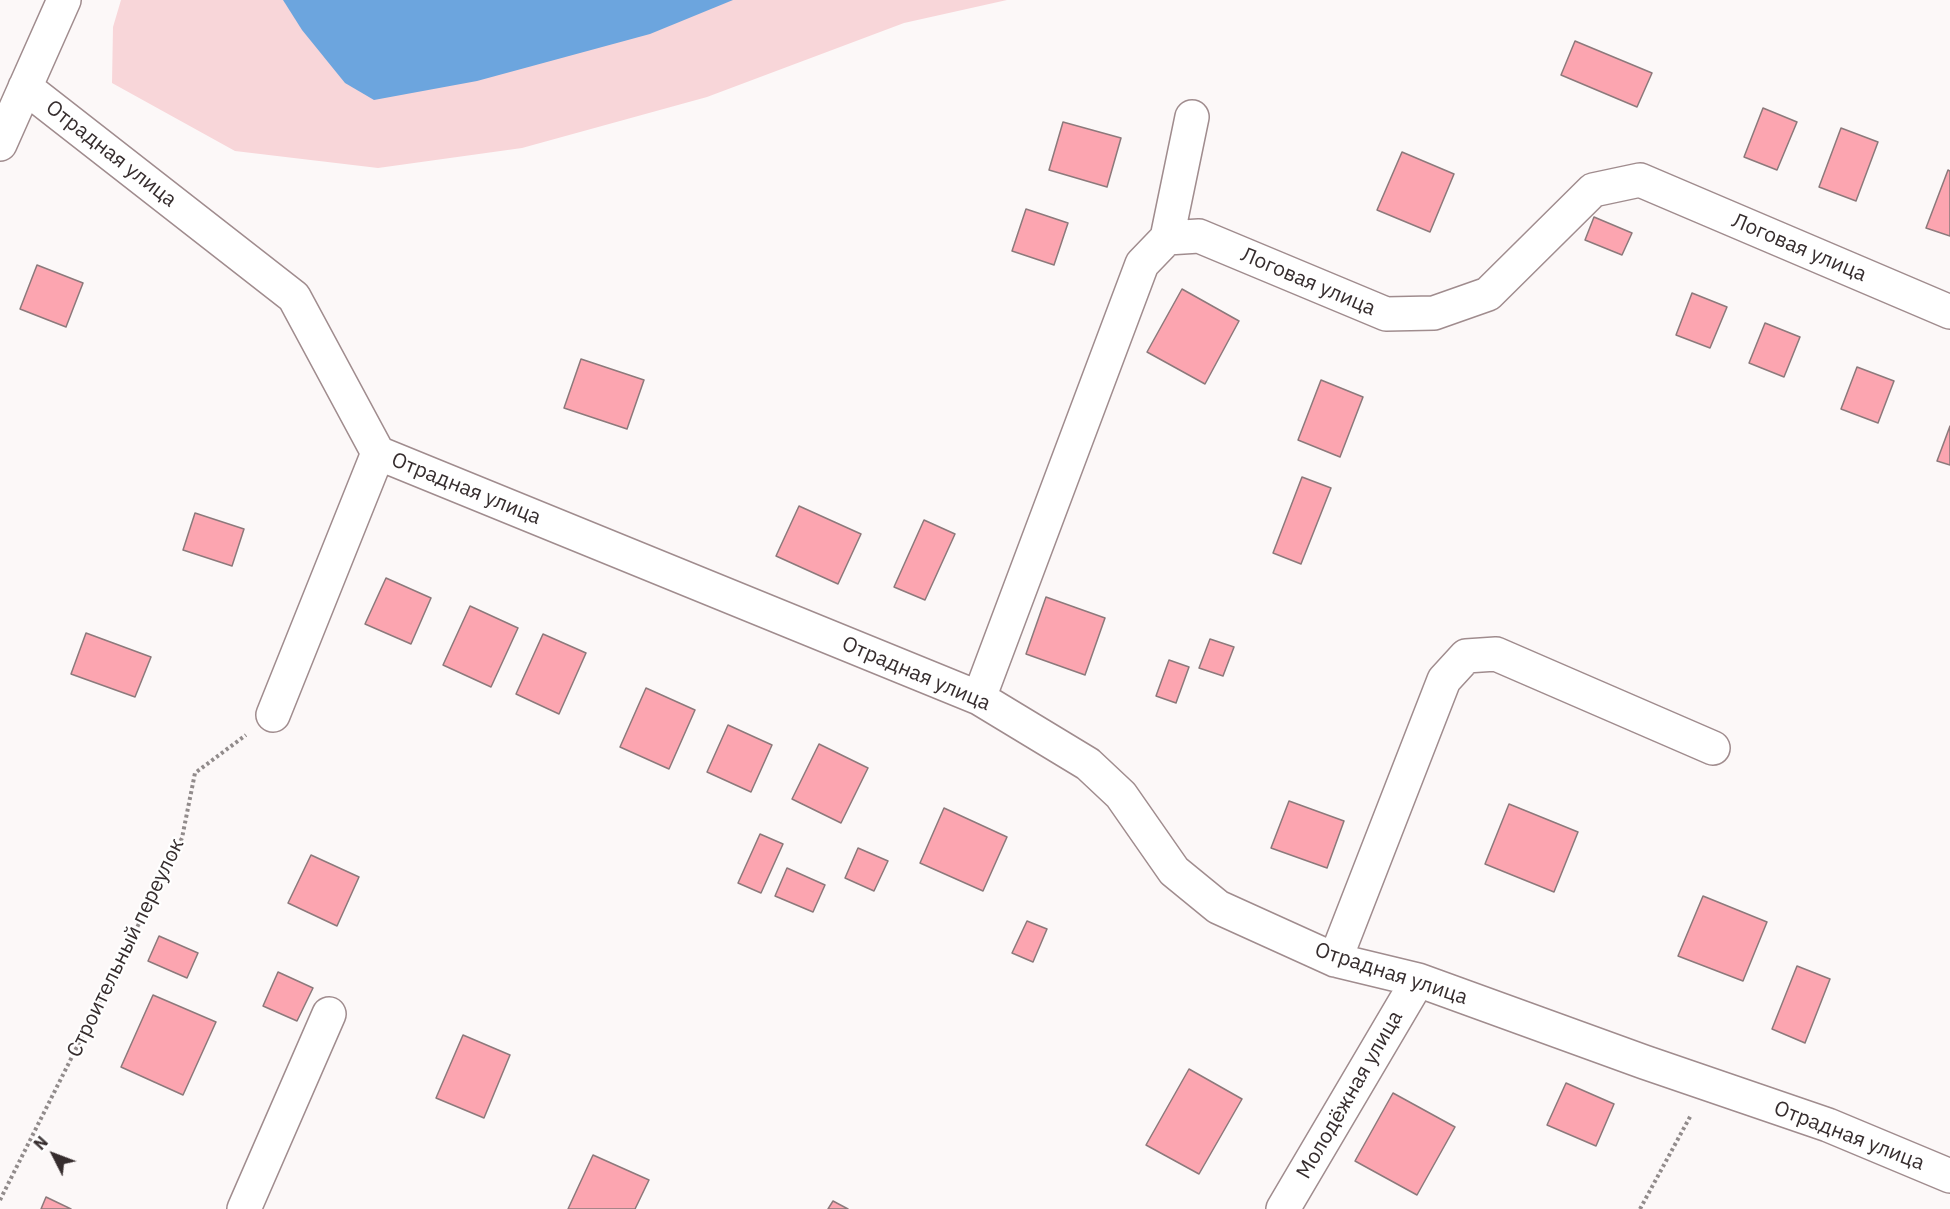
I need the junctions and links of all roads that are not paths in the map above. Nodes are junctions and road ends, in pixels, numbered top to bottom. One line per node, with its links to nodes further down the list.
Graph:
1 (64, 0): 2 (street)
2 (25, 87): 4 (street); 7 (street, Отрадная улица)
3 (1192, 117): 5 (street)
4 (0, 144)
5 (1167, 238): 6 (street, Логовая улица); 8 (street)
6 (1950, 312)
7 (378, 453): 8 (street, Отрадная улица); 9 (street)
8 (980, 698): 11 (street, Отрадная улица)
9 (273, 715)
10 (1713, 748): 11 (street)
11 (1335, 960): 12 (street, Отрадная улица)
12 (1418, 980): 14 (street, Отрадная улица); 16 (street, Молодёжная улица)
13 (329, 1014): 15 (street)
14 (1950, 1176)
15 (244, 1209)
16 (1283, 1209)

